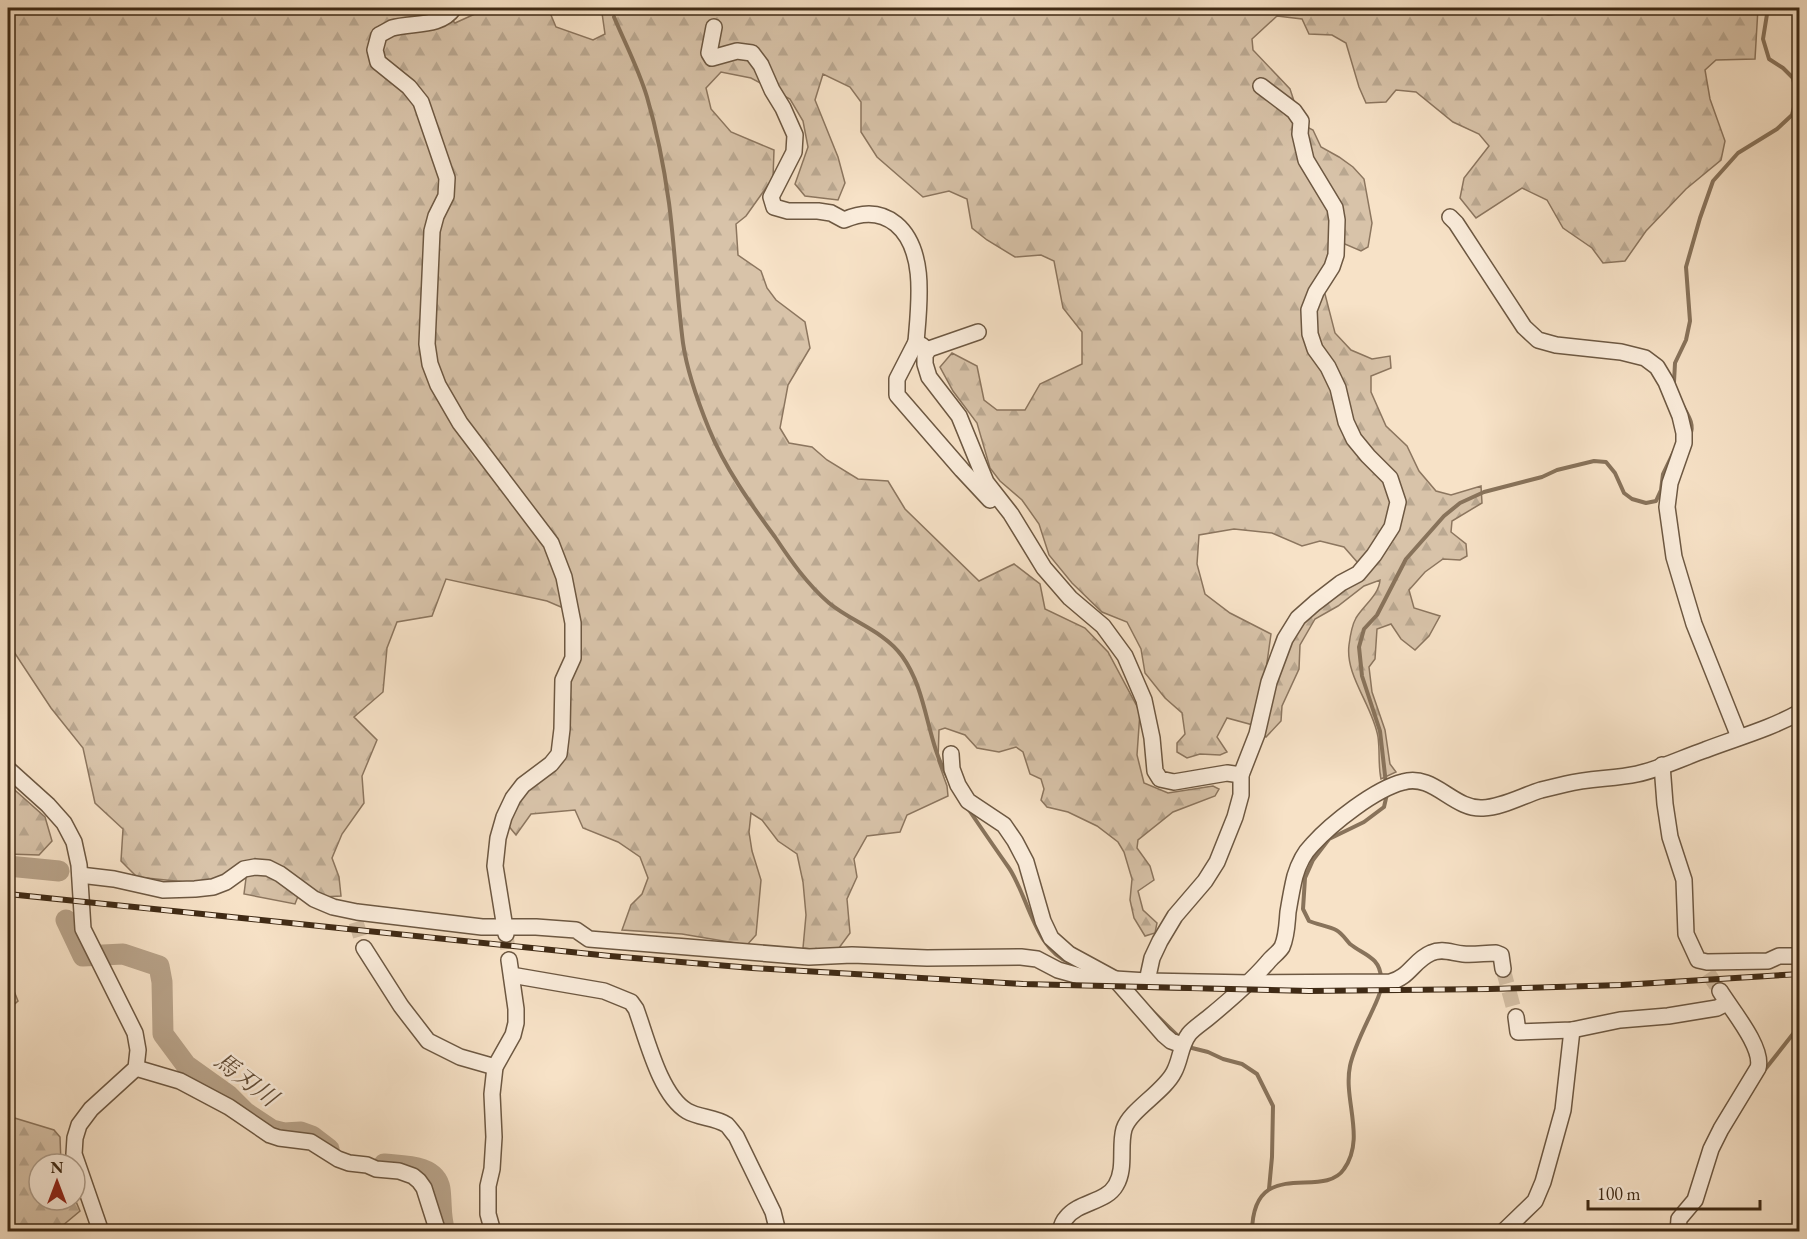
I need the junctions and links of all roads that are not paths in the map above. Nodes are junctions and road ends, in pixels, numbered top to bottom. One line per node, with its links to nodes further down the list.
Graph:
1 (454, 8): 15 (street)
2 (714, 27): 6 (street)
3 (1262, 86): 13 (street)
4 (1450, 217): 9 (street)
5 (978, 332): 6 (street)
6 (922, 346): 7 (street); 7 (street)
7 (1022, 532): 13 (street)
8 (1800, 712): 9 (street)
9 (1739, 737): 11 (street)
10 (951, 754): 21 (street)
11 (1662, 765): 17 (street); 23 (street)
12 (8, 769): 14 (street)
13 (1241, 775): 22 (street)
14 (80, 875): 15 (street); 28 (street)
15 (505, 931): 21 (street)
16 (364, 948): 27 (street)
17 (1800, 956)
18 (510, 960): 20 (street)
19 (1503, 969): 23 (street)
20 (512, 977): 27 (street); 32 (street)
21 (1115, 979): 22 (street); 26 (street)
22 (1147, 981): 23 (street)
23 (1250, 983): 26 (street)
24 (1516, 1017): 25 (street)
25 (1572, 1030): 34 (street); 35 (street)
26 (1182, 1045): 33 (street)
27 (495, 1067): 31 (street)
28 (136, 1068): 29 (street); 30 (street)
29 (101, 1232)
30 (438, 1232)
31 (493, 1232)
32 (778, 1232)
33 (1059, 1232)
34 (1503, 1232)
35 (1678, 1232)

